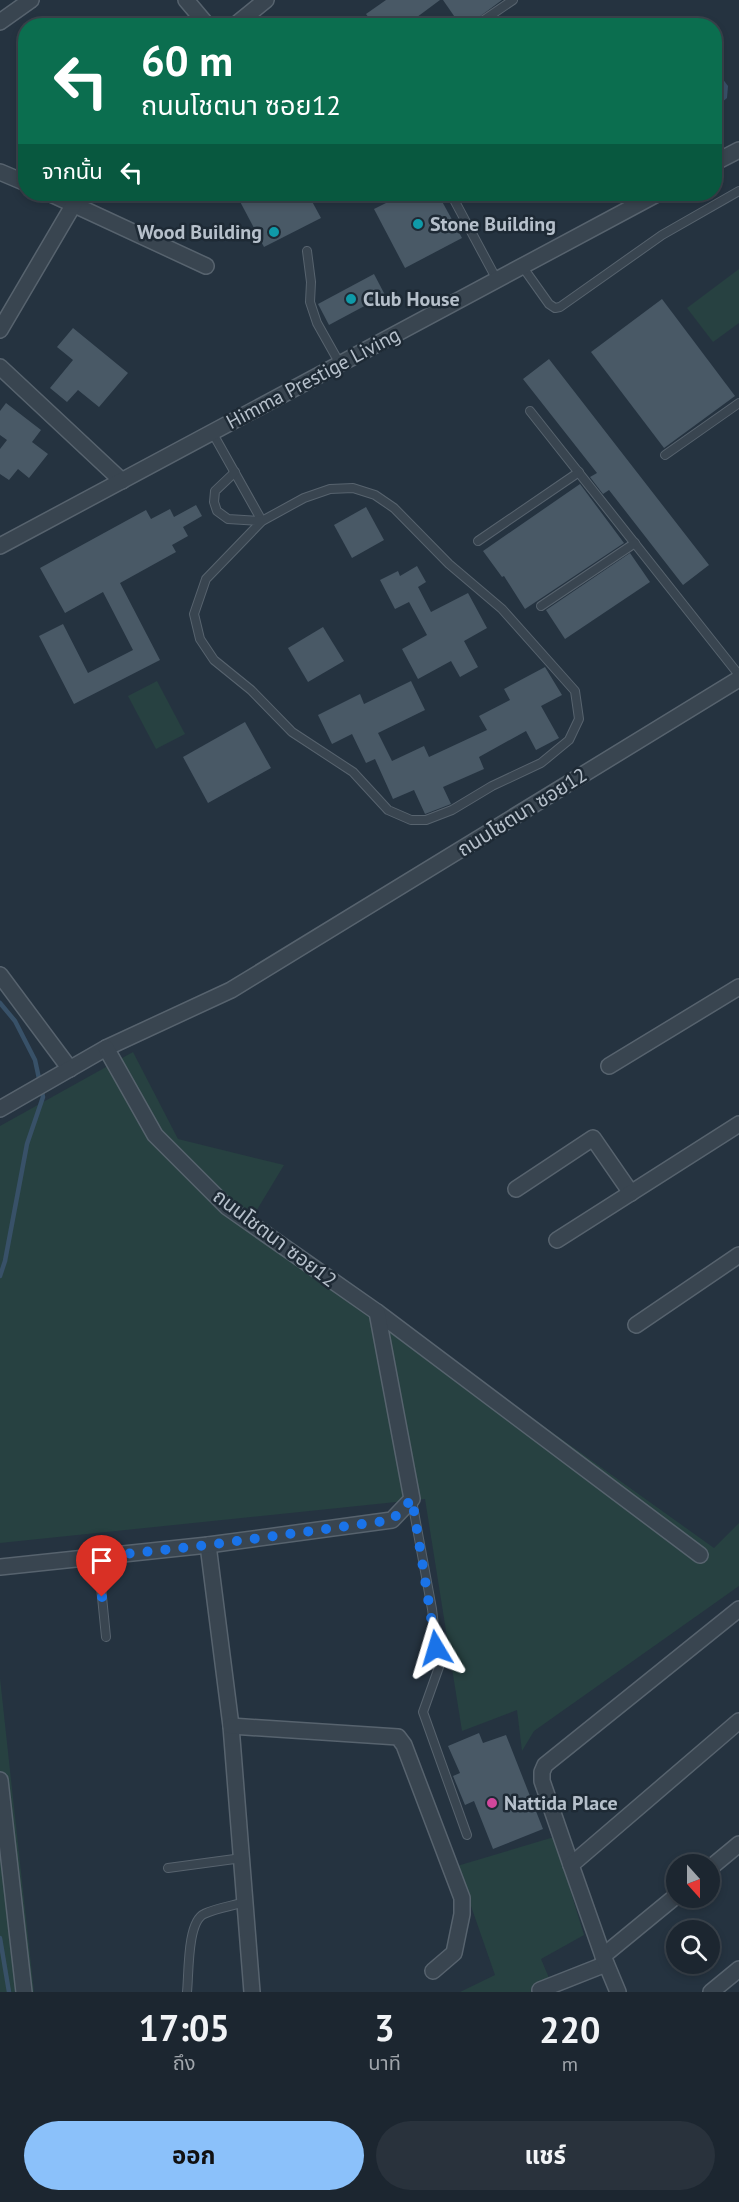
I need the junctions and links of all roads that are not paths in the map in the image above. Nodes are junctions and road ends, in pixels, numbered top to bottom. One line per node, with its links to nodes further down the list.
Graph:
1 (31, 0): 8 (street)
2 (186, 0): 5 (street)
3 (266, 0): 6 (street)
4 (513, 0): 7 (lane)
5 (201, 18)
6 (244, 18)
7 (487, 18)
8 (0, 22)
9 (739, 150): 10 (street)
10 (722, 159)
11 (0, 172): 12 (street)
12 (18, 180)
13 (739, 191): 18 (lane)
14 (67, 201): 19 (street)
15 (455, 201): 23 (lane)
16 (644, 201): 22 (street, Himma Prestige Living)
17 (722, 201): 22 (lane)
18 (722, 201)
19 (74, 204): 21 (street); 24 (street)
20 (307, 251): 25 (lane)
21 (206, 266)
22 (522, 266): 23 (street, Himma Prestige Living)
23 (497, 280): 25 (street, Himma Prestige Living)
24 (0, 330)
25 (340, 364): 29 (street, Himma Prestige Living)
26 (0, 367): 33 (street)
27 (739, 403): 30 (lane)
28 (530, 411): 32 (lane)
29 (212, 432): 31 (lane); 33 (street, Himma Prestige Living)
30 (665, 455)
31 (235, 472): 34 (lane); 34 (lane)
32 (579, 472): 35 (lane); 36 (lane)
33 (122, 481): 37 (street, Himma Prestige Living)
34 (262, 521): 34 (lane)
35 (478, 541)
36 (635, 543): 38 (lane); 39 (lane)
37 (0, 546)
38 (541, 606)
39 (739, 677): 42 (street, ถนนโชตนา ซอย12)
40 (0, 975): 44 (street)
41 (739, 987): 43 (street)
42 (106, 1048): 44 (street); 51 (street, ถนนโชตนา ซอย12)
43 (609, 1066)
44 (70, 1069): 45 (street)
45 (0, 1109)
46 (739, 1124): 48 (street)
47 (516, 1189): 48 (street)
48 (631, 1193): 49 (street)
49 (557, 1240)
50 (739, 1255): 52 (street)
51 (376, 1312): 53 (street); 55 (street, ถนนโชตนา ซอย12)
52 (636, 1324)
53 (412, 1499): 54 (street); 63 (lane)
54 (208, 1545): 56 (street); 61 (street)
55 (700, 1555)
56 (98, 1557): 57 (street); 59 (lane)
57 (0, 1567)
58 (739, 1609): 67 (street)
59 (106, 1637)
60 (739, 1721): 67 (street)
61 (231, 1726): 65 (street); 73 (street)
62 (0, 1780): 75 (street)
63 (467, 1835)
64 (739, 1844): 66 (street)
65 (242, 1858): 68 (lane); 69 (street)
66 (720, 1860)
67 (571, 1865): 71 (street)
68 (168, 1868)
69 (245, 1902): 76 (lane); 77 (street)
70 (666, 1905): 71 (street)
71 (604, 1960): 74 (street); 78 (street)
72 (739, 1969): 79 (street)
73 (433, 1971)
74 (540, 1990)
75 (24, 1992)
76 (187, 1992)
77 (252, 1992)
78 (618, 1992)
79 (711, 1992)

